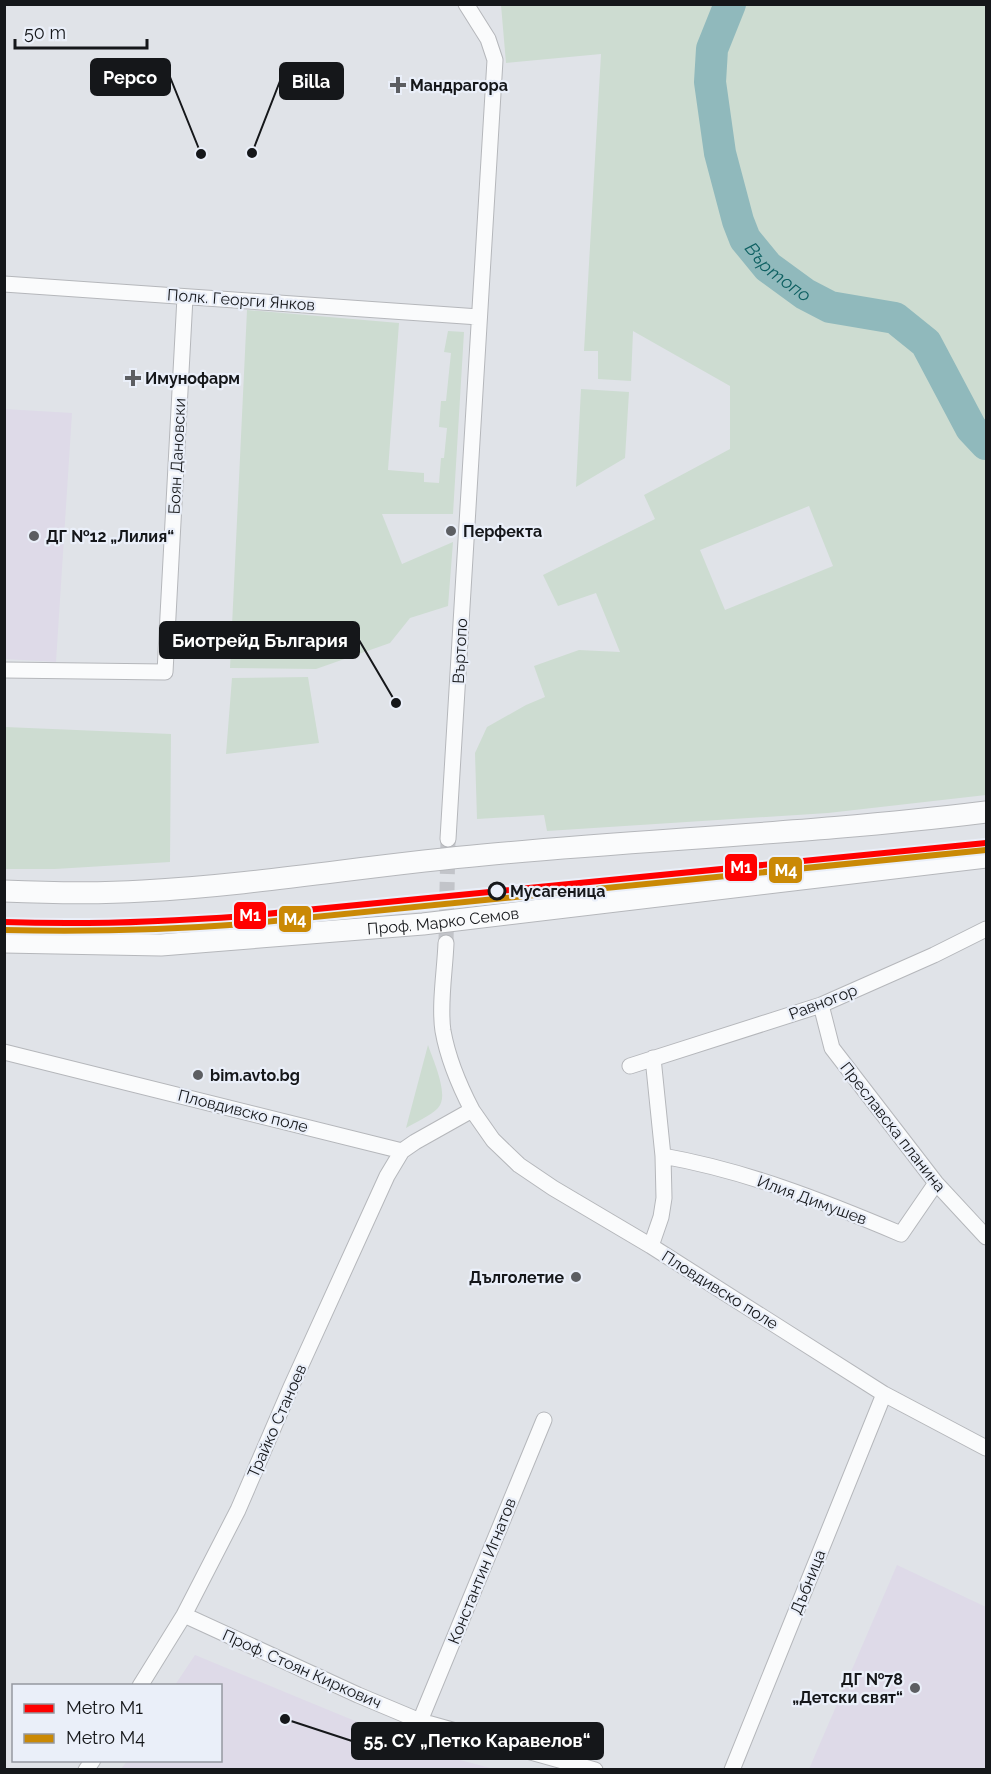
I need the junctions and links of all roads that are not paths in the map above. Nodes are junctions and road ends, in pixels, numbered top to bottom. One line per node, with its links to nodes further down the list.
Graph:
1 (466, 4): 4 (street, Въртопо)
2 (4, 284): 3 (street, Полк. Георги Янков)
3 (185, 297): 4 (street, Полк. Георги Янков); 5 (street, Боян Дановски)
4 (478, 317): 7 (street, Въртопо)
5 (4, 670)
6 (987, 812): 9 (main road)
7 (448, 839)
8 (987, 857): 11 (main road, Проф. Марко Семов)
9 (4, 891)
10 (987, 929): 13 (street, Равногор)
11 (4, 942)
12 (447, 943): 17 (street, Пловдивско поле)
13 (821, 1005): 15 (street, Равногор); 20 (street, Преславска планина)
14 (4, 1052): 18 (street, Пловдивско поле)
15 (653, 1058): 16 (street, Равногор); 19 (street)
16 (630, 1066)
17 (472, 1110): 18 (street); 22 (street, Пловдивско поле)
18 (402, 1151): 26 (street, Трайко Станоев)
19 (663, 1156): 20 (street, Илия Димушев); 22 (street)
20 (936, 1183): 21 (street, Преславска планина)
21 (987, 1237)
22 (651, 1246): 23 (street, Пловдивско поле)
23 (884, 1394): 25 (street, Пловдивско поле); 30 (street, Дъбница)
24 (544, 1420): 28 (street, Константин Игнатов)
25 (987, 1448)
26 (184, 1615): 27 (street, Трайко Станоев); 28 (street, Проф. Стоян Киркович)
27 (141, 1684)
28 (420, 1721): 29 (street, Проф. Стоян Киркович)
29 (595, 1770)
30 (732, 1770)

